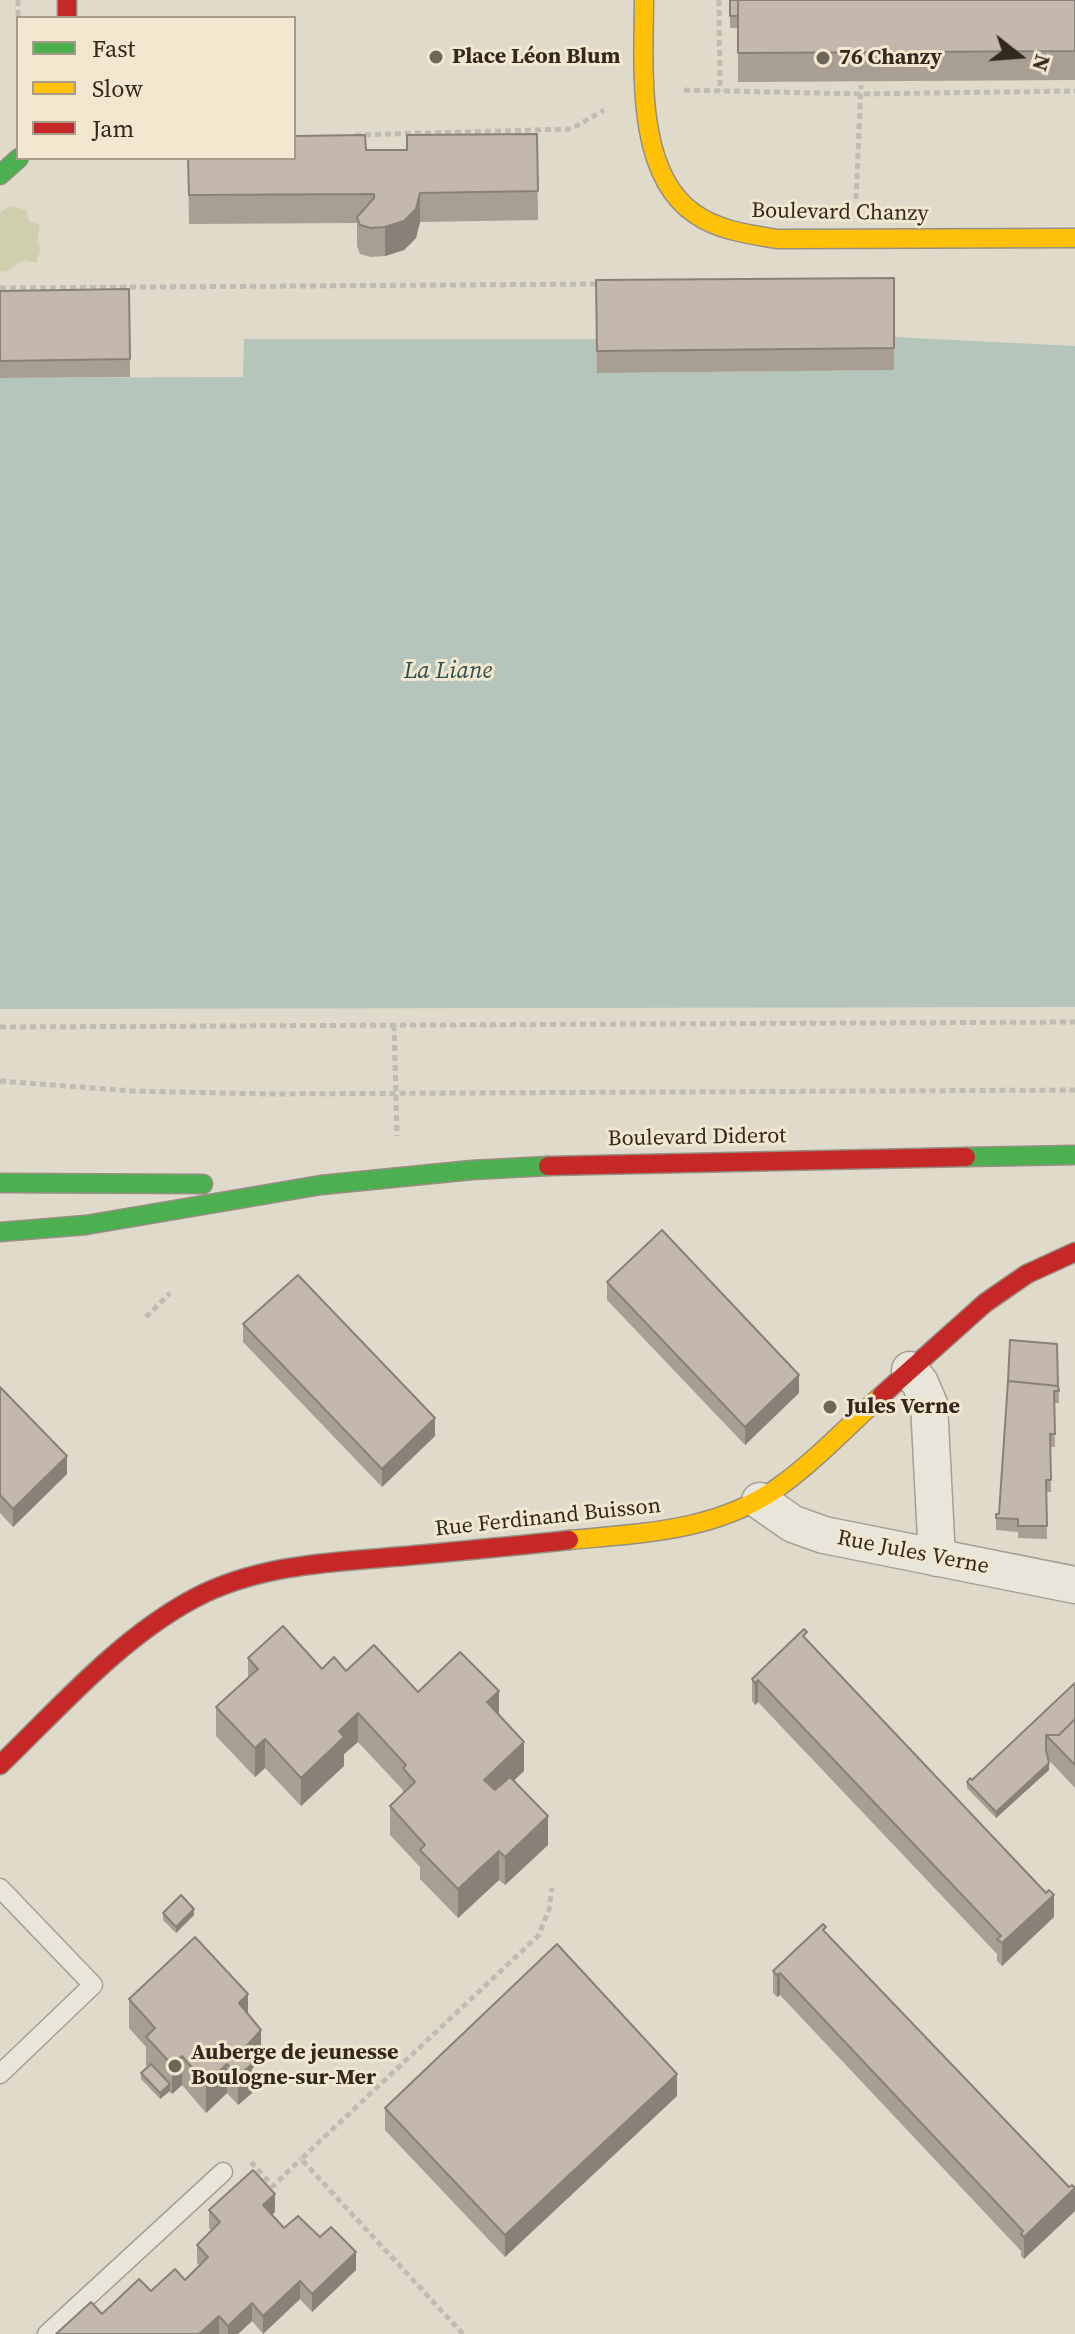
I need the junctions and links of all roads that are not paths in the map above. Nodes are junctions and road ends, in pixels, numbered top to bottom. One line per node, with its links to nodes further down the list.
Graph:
1 (644, 0): 4 (street, Boulevard Chanzy)
2 (17, 160): 3 (street)
3 (0, 175)
4 (1075, 238)
5 (1075, 1155): 7 (street, Boulevard Diderot)
6 (0, 1183): 7 (street, Boulevard Diderot)
7 (321, 1185): 8 (street, Boulevard Diderot)
8 (0, 1232)
9 (1075, 1252): 10 (street, Rue Ferdinand Buisson)
10 (910, 1370): 11 (street, Rue Ferdinand Buisson); 12 (street)
11 (760, 1501): 12 (street, Rue Jules Verne); 14 (street, Rue Ferdinand Buisson)
12 (937, 1558): 13 (street, Rue Jules Verne)
13 (1075, 1585)
14 (0, 1765)
15 (0, 1888): 16 (lane)
16 (0, 2074)
17 (223, 2172): 18 (lane)
18 (47, 2334)

